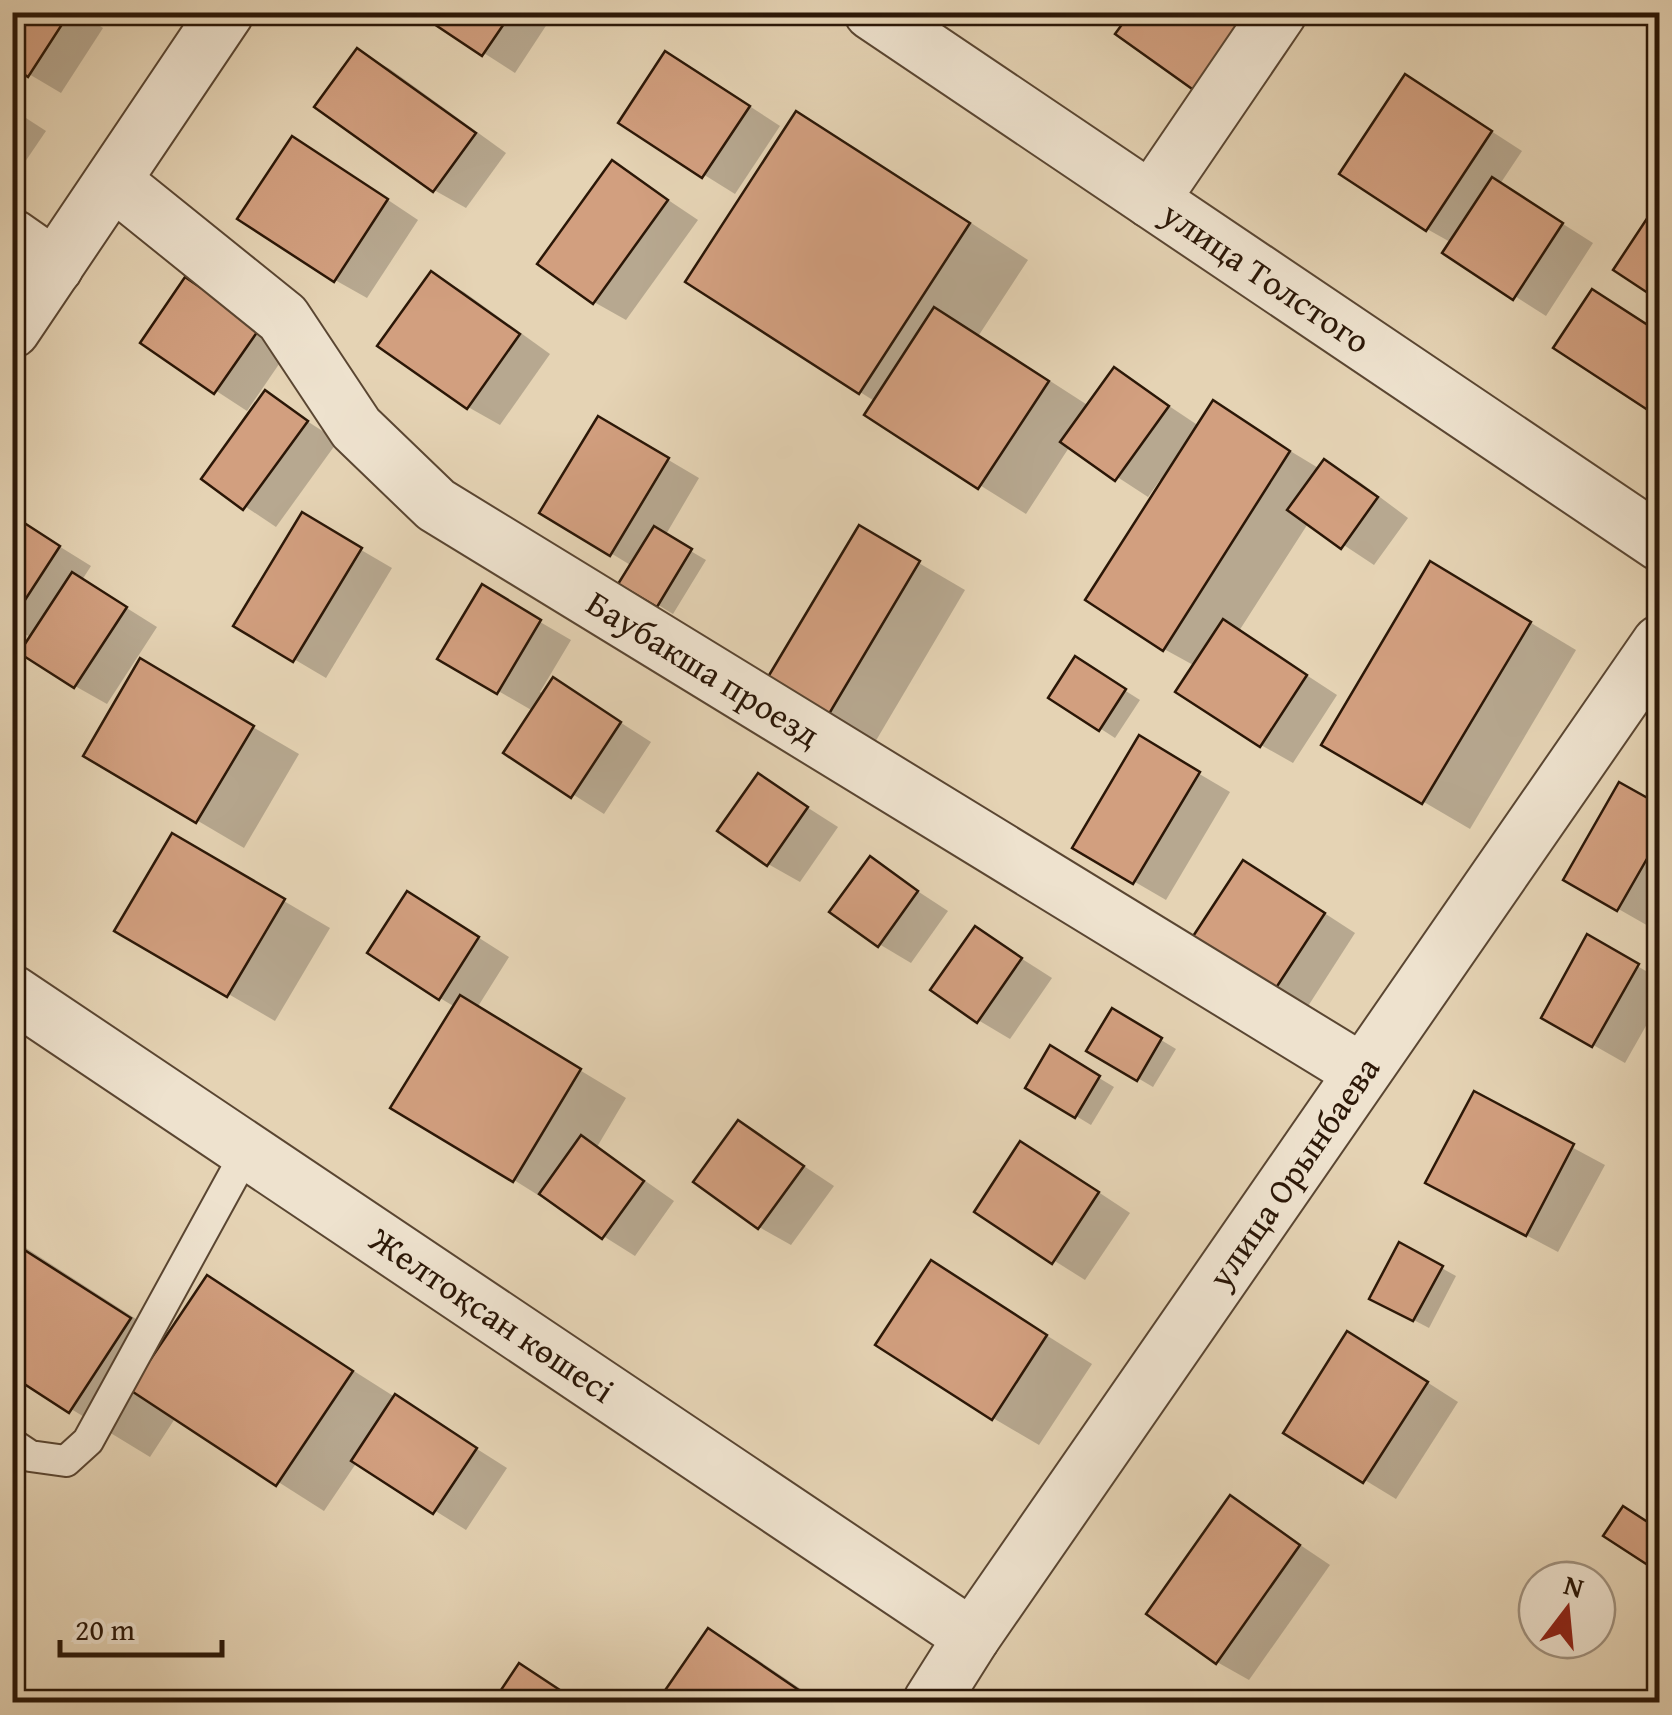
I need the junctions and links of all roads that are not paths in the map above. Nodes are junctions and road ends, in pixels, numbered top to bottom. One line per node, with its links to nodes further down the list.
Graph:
1 (226, 12): 4 (street)
2 (872, 12): 5 (street, улица Толстого)
3 (1280, 12): 5 (street)
4 (113, 181): 6 (street); 11 (street, Баубакша проезд)
5 (1151, 200): 8 (street, улица Толстого)
6 (34, 252): 7 (street)
7 (12, 330)
8 (1660, 543)
9 (1660, 642): 11 (street, улица Орынбаева)
10 (12, 993): 12 (street, Желтоқсан көшесі)
11 (1362, 1072): 14 (street, улица Орынбаева)
12 (247, 1151): 13 (lane); 14 (street, Желтоқсан көшесі)
13 (12, 1444)
14 (972, 1637): 15 (street, улица Орынбаева)
15 (930, 1702)

